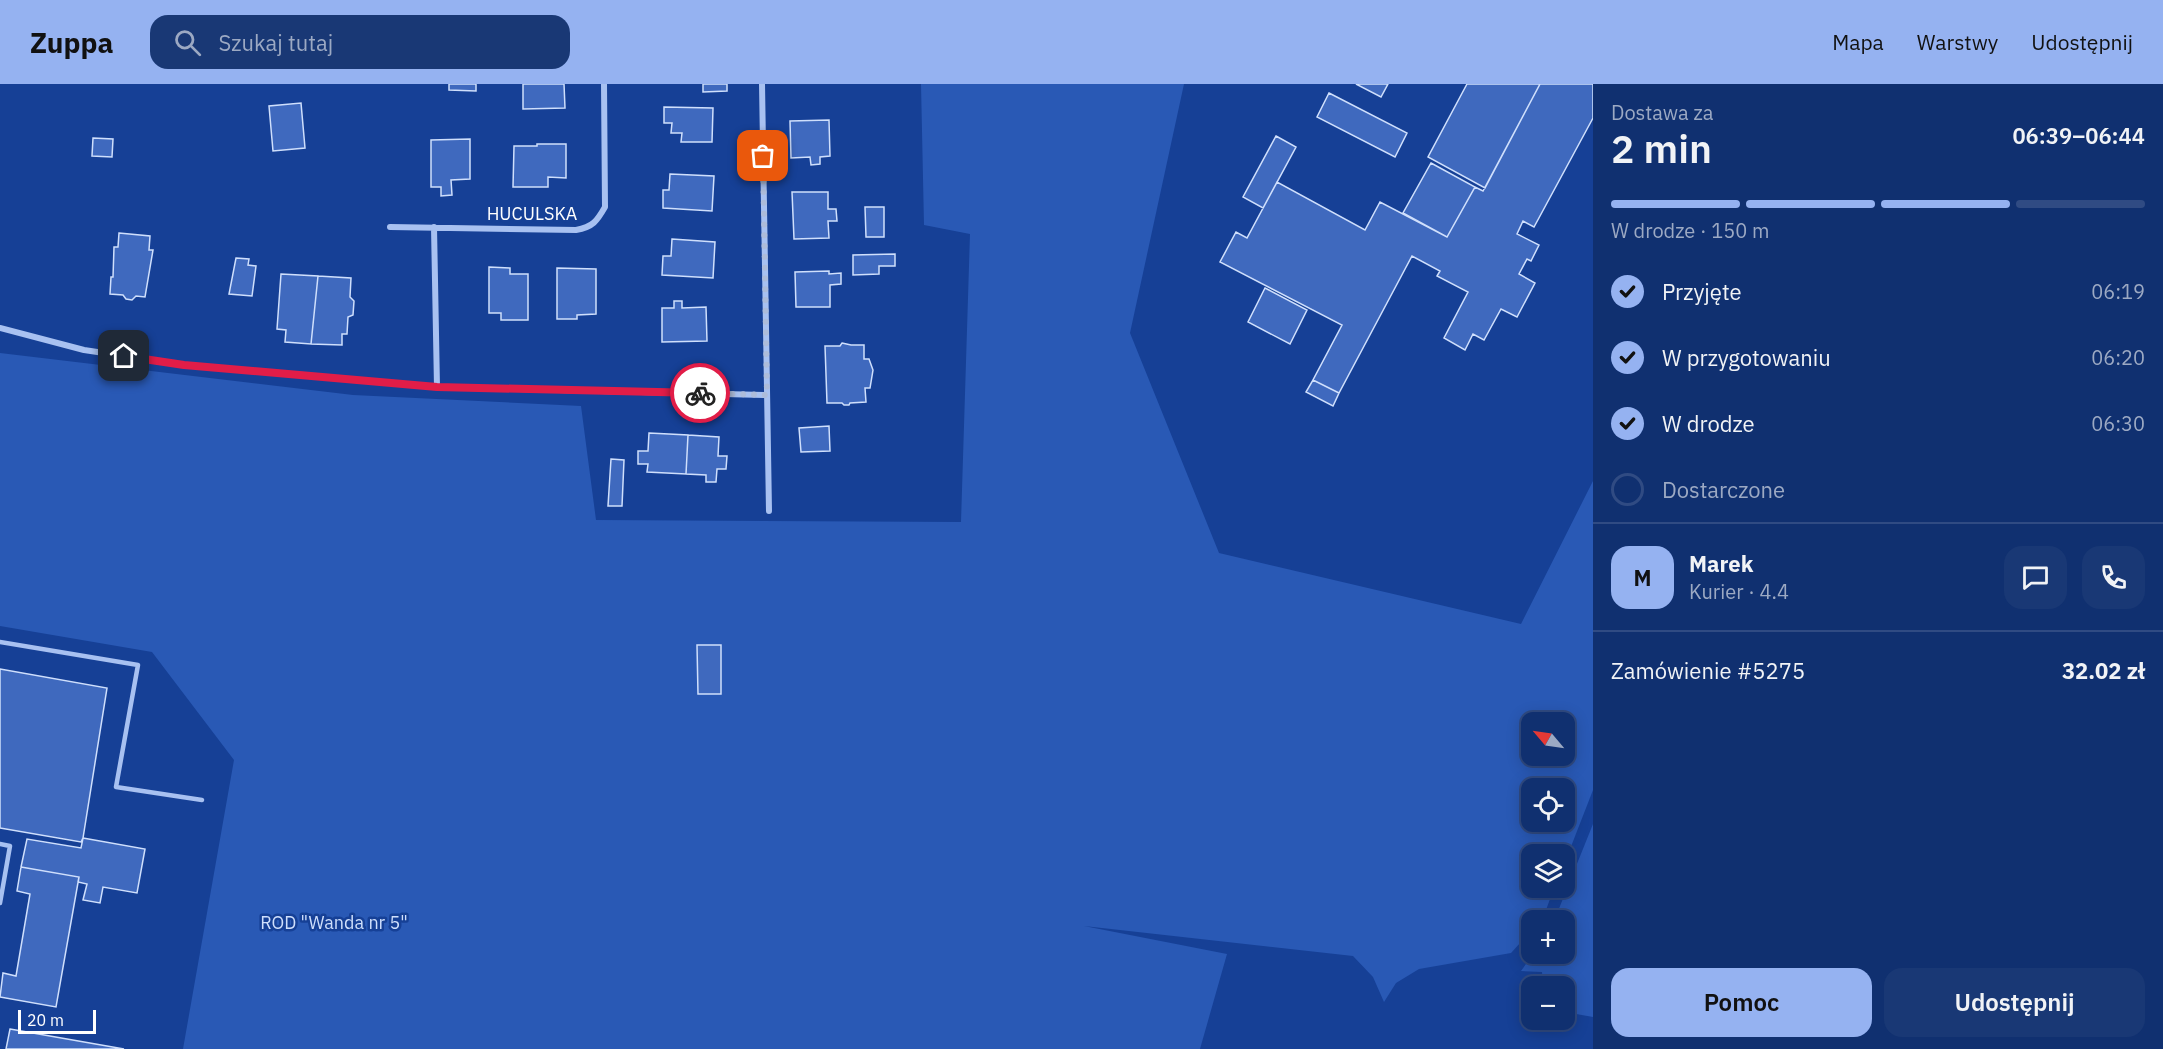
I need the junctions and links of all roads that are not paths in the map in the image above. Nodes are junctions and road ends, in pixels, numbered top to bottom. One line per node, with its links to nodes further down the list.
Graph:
1 (604, 84): 4 (street, HUCULSKA)
2 (762, 84): 7 (street)
3 (390, 227): 4 (street, HUCULSKA)
4 (434, 227): 6 (street)
5 (0, 328): 6 (street)
6 (437, 387): 7 (street)
7 (767, 395): 8 (street)
8 (769, 511)
9 (0, 642): 10 (lane)
10 (202, 800)
11 (0, 844): 12 (lane)
12 (0, 903)

